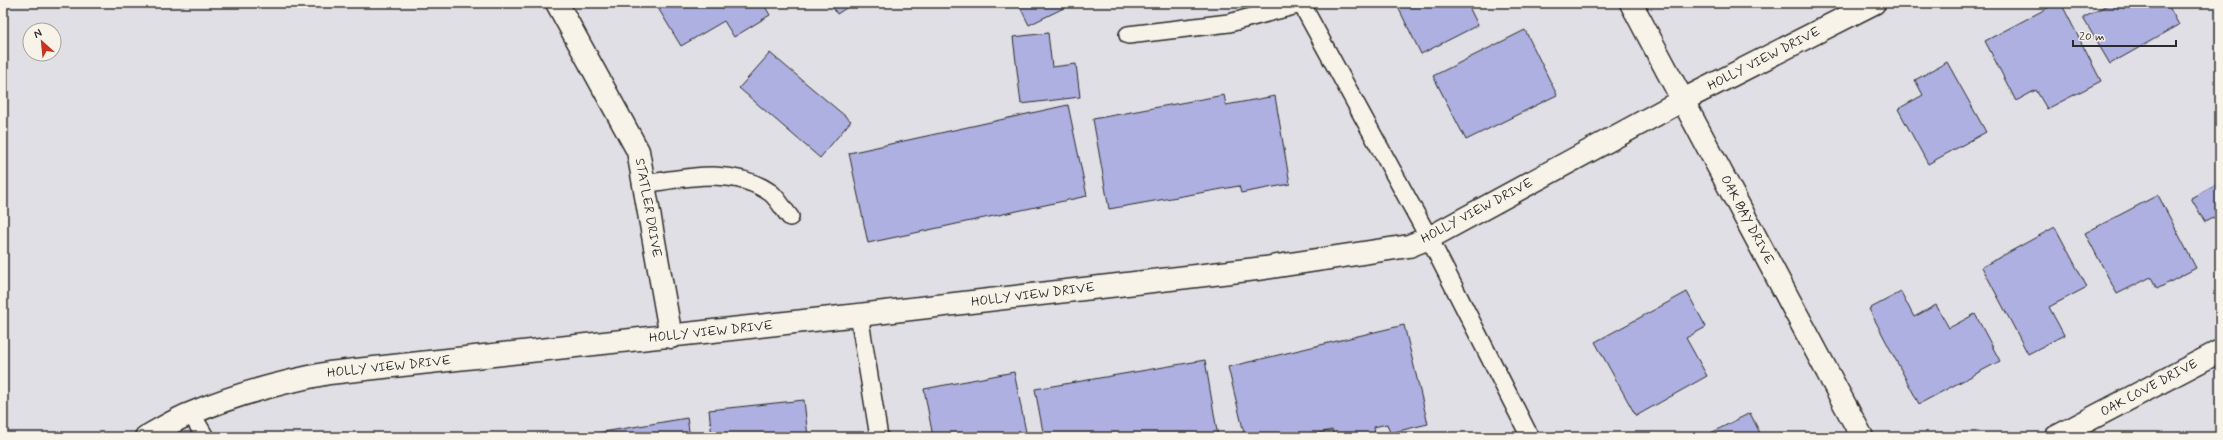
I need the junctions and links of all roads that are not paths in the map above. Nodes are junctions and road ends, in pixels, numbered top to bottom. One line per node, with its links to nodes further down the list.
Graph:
1 (556, 3): 7 (street, STATLER DRIVE)
2 (1632, 3): 6 (street, OAK BAY DRIVE)
3 (1874, 3): 6 (street, HOLLY VIEW DRIVE)
4 (1301, 4): 5 (lane); 9 (lane)
5 (1128, 35)
6 (1683, 100): 9 (street, HOLLY VIEW DRIVE); 18 (street, OAK BAY DRIVE)
7 (644, 184): 8 (lane); 11 (street, STATLER DRIVE)
8 (790, 217)
9 (1429, 238): 10 (street, HOLLY VIEW DRIVE); 17 (lane)
10 (859, 315): 11 (street, HOLLY VIEW DRIVE); 16 (lane)
11 (671, 337): 13 (street, HOLLY VIEW DRIVE)
12 (2220, 351): 19 (street, OAK COVE DRIVE)
13 (192, 413): 14 (street, HOLLY VIEW DRIVE); 15 (lane)
14 (146, 437)
15 (205, 437)
16 (879, 437)
17 (1530, 437)
18 (1862, 437)
19 (2056, 437)

